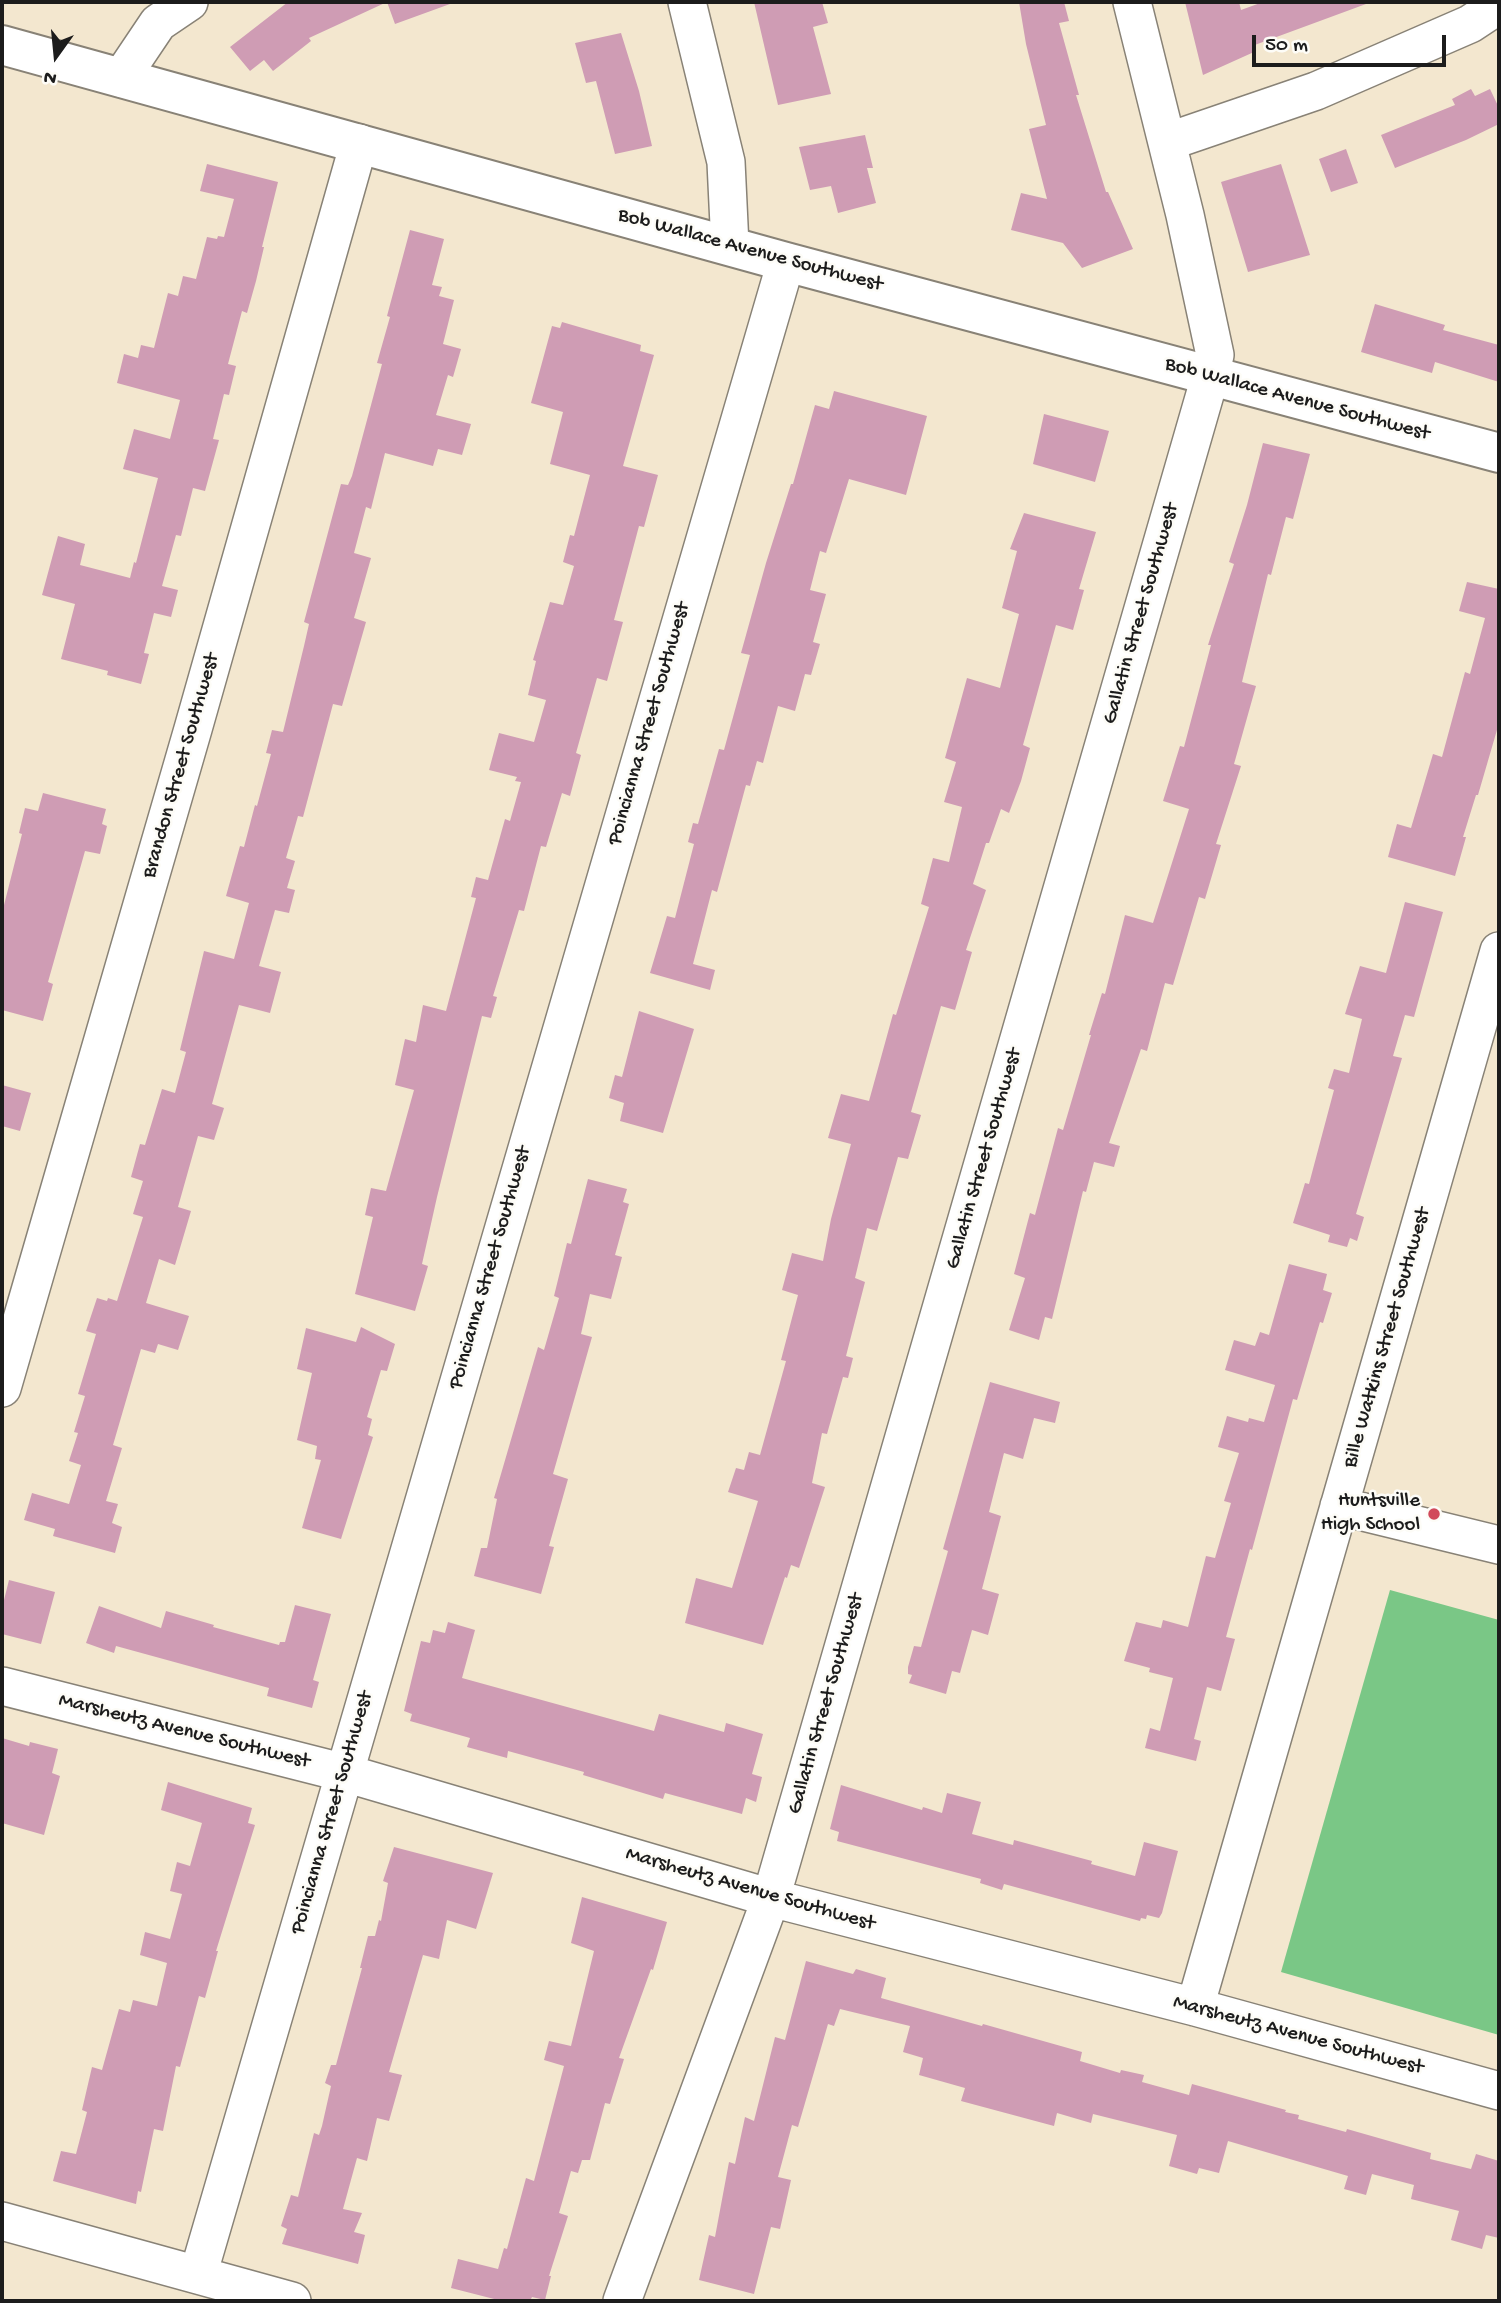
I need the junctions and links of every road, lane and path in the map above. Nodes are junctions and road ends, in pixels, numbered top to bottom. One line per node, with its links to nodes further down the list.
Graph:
1 (189, 2): 6 (street)
2 (687, 2): 9 (street)
3 (1132, 2): 7 (street, Gallatin Street Southwest)
4 (1499, 5): 7 (street)
5 (2, 46): 6 (main road, Bob Wallace Avenue Southwest)
6 (121, 78): 8 (main road, Bob Wallace Avenue Southwest)
7 (1167, 142): 11 (street, Gallatin Street Southwest)
8 (359, 143): 9 (main road, Bob Wallace Avenue Southwest); 14 (street, Brandon Street Southwest)
9 (730, 246): 10 (main road, Bob Wallace Avenue Southwest)
10 (786, 262): 11 (main road, Bob Wallace Avenue Southwest); 18 (street, Poincianna Street Southwest)
11 (1210, 377): 12 (main road, Bob Wallace Avenue Southwest); 19 (street, Gallatin Street Southwest)
12 (1499, 453)
13 (1499, 951): 15 (street, Bille Watkins Street Southwest)
14 (2, 1388)
15 (1339, 1506): 16 (street); 20 (street, Bille Watkins Street Southwest)
16 (1499, 1545)
17 (2, 1686): 18 (street, Marsheutz Avenue Southwest)
18 (345, 1773): 19 (street, Marsheutz Avenue Southwest); 23 (street, Poincianna Street Southwest)
19 (771, 1898): 20 (street, Marsheutz Avenue Southwest); 25 (street, Gallatin Street Southwest)
20 (1195, 2007): 21 (street, Marsheutz Avenue Southwest)
21 (1499, 2091)
22 (2, 2221): 23 (street)
23 (198, 2275): 24 (street)
24 (292, 2301)
25 (622, 2301)

